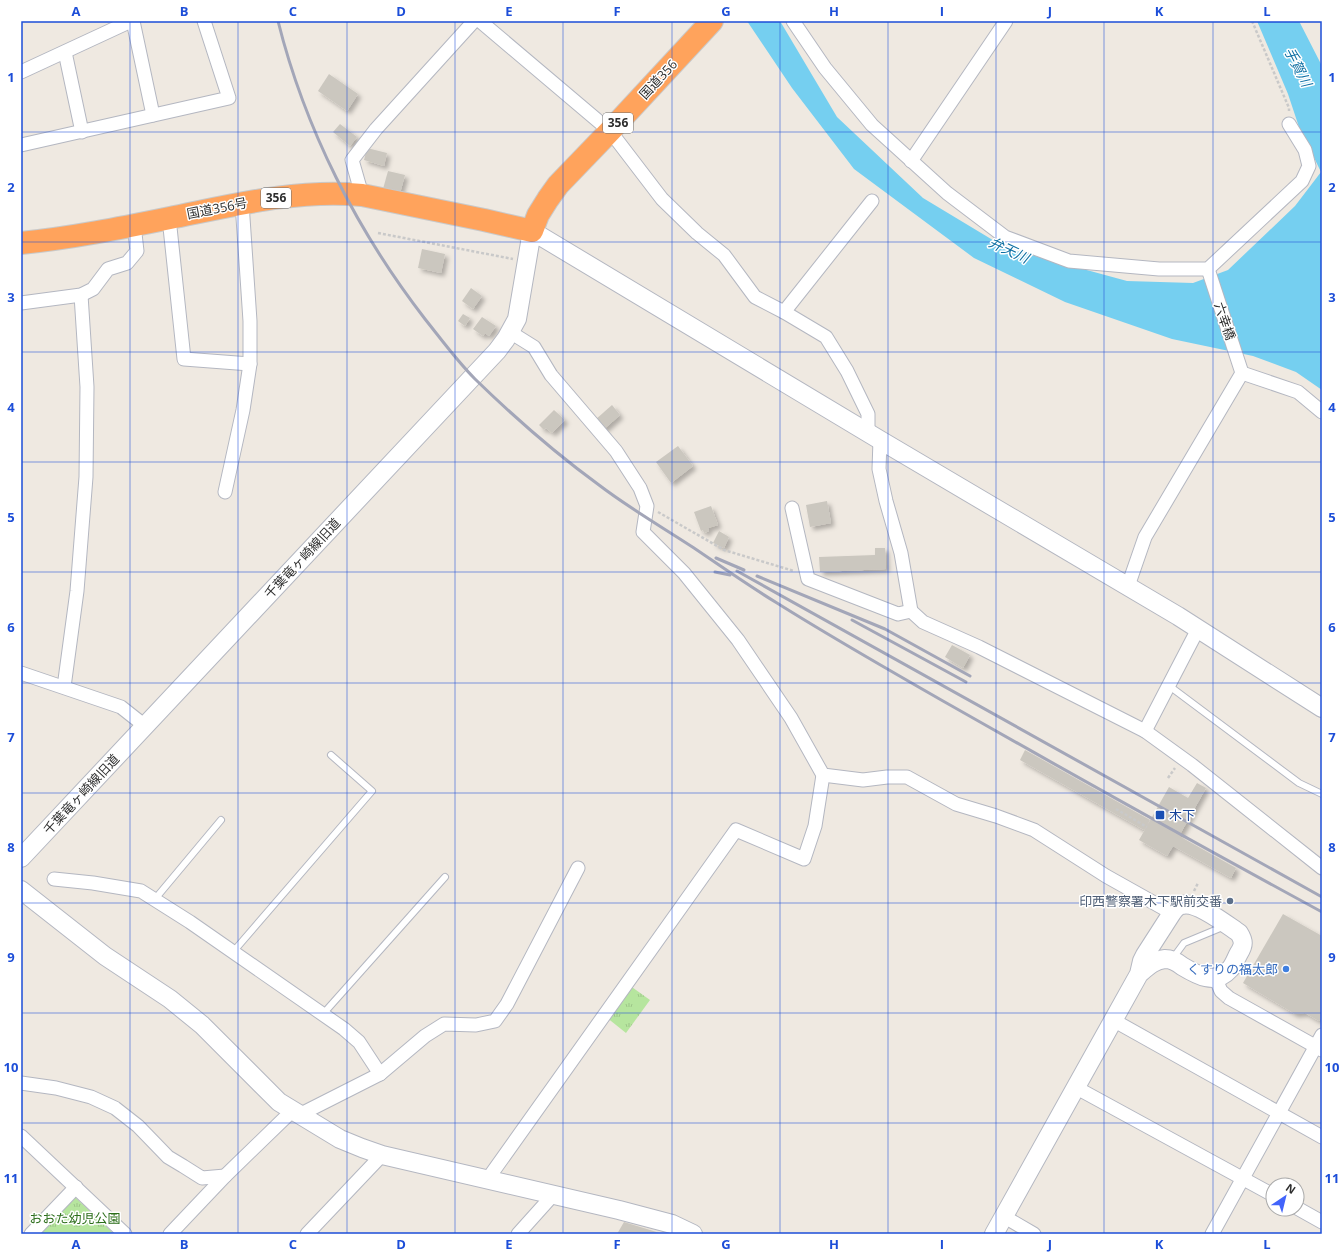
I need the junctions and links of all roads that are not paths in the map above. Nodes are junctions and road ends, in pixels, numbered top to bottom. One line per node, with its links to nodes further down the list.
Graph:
1 (132, 21): 8 (street); 10 (street)
2 (204, 21): 10 (street)
3 (474, 21): 16 (street)
4 (480, 21): 12 (street)
5 (712, 21): 12 (highway, 国道356 / 356)
6 (793, 21): 15 (street)
7 (1006, 21): 15 (street)
8 (65, 52): 9 (street); 13 (street)
9 (21, 72)
10 (153, 115): 13 (street)
11 (1289, 124): 23 (street)
12 (610, 131): 21 (highway, 国道356 / 356); 26 (street)
13 (82, 132): 14 (street)
14 (21, 145)
15 (911, 161): 23 (street)
16 (362, 196): 18 (highway, 国道356号 / 356); 21 (highway, 国道356号 / 356)
17 (872, 201): 26 (street)
18 (242, 203): 19 (highway, 国道356号 / 356); 28 (street)
19 (169, 218): 20 (highway, 国道356号 / 356); 28 (street)
20 (134, 225): 22 (highway, 国道356号 / 356); 24 (street)
21 (532, 231): 27 (street, 千葉竜ヶ崎線旧道); 31 (street)
22 (21, 243)
23 (1208, 269): 29 (street, 六幸橋)
24 (81, 295): 25 (street); 39 (street)
25 (21, 303)
26 (784, 312): 31 (street)
27 (510, 332): 41 (street, 千葉竜ヶ崎線旧道); 44 (street)
28 (250, 364): 32 (street)
29 (1242, 373): 30 (street); 34 (street)
30 (1322, 412)
31 (874, 436): 34 (street); 35 (street)
32 (225, 492)
33 (792, 508): 35 (street)
34 (1128, 586): 36 (street)
35 (911, 611): 42 (street)
36 (1198, 629): 38 (street); 40 (street)
37 (21, 673): 39 (street)
38 (1168, 686): 42 (street); 45 (lane)
39 (64, 687): 41 (street)
40 (1322, 708)
41 (145, 726): 47 (street, 千葉竜ヶ崎線旧道)
42 (1145, 731): 49 (street)
43 (331, 756): 57 (lane)
44 (823, 775): 54 (street); 74 (street)
45 (1322, 794)
46 (221, 820): 53 (lane)
47 (21, 858)
48 (578, 868): 64 (street)
49 (1322, 868)
50 (445, 877): 61 (lane)
51 (54, 879): 53 (street)
52 (21, 890): 67 (street)
53 (155, 899): 57 (street)
54 (1172, 913): 55 (street); 56 (street)
55 (1227, 925): 58 (lane); 60 (street)
56 (1158, 935): 58 (street); 59 (street)
57 (233, 952): 61 (street)
58 (1173, 960): 59 (street); 60 (street)
59 (1139, 974): 62 (street)
60 (1215, 977): 63 (street)
61 (323, 1014): 64 (street)
62 (1113, 1020): 66 (street); 68 (street)
63 (1320, 1044): 68 (street)
64 (380, 1074): 67 (street)
65 (21, 1083): 72 (street)
66 (1076, 1087): 73 (street); 79 (street)
67 (296, 1113): 71 (street); 72 (street)
68 (1278, 1113): 70 (street); 73 (street)
69 (21, 1136): 75 (street)
70 (1322, 1136)
71 (382, 1155): 74 (street); 84 (street)
72 (225, 1176): 83 (street)
73 (1243, 1178): 76 (street); 89 (street)
74 (487, 1180): 77 (street)
75 (76, 1187): 81 (street); 82 (street)
76 (1265, 1190)
77 (552, 1195): 85 (street); 86 (street)
78 (1305, 1212): 80 (street)
79 (1003, 1216): 87 (street); 88 (street)
80 (1322, 1222)
81 (31, 1234)
82 (125, 1234)
83 (170, 1234)
84 (307, 1234)
85 (518, 1234)
86 (693, 1234)
87 (994, 1234)
88 (1034, 1234)
89 (1212, 1234)

